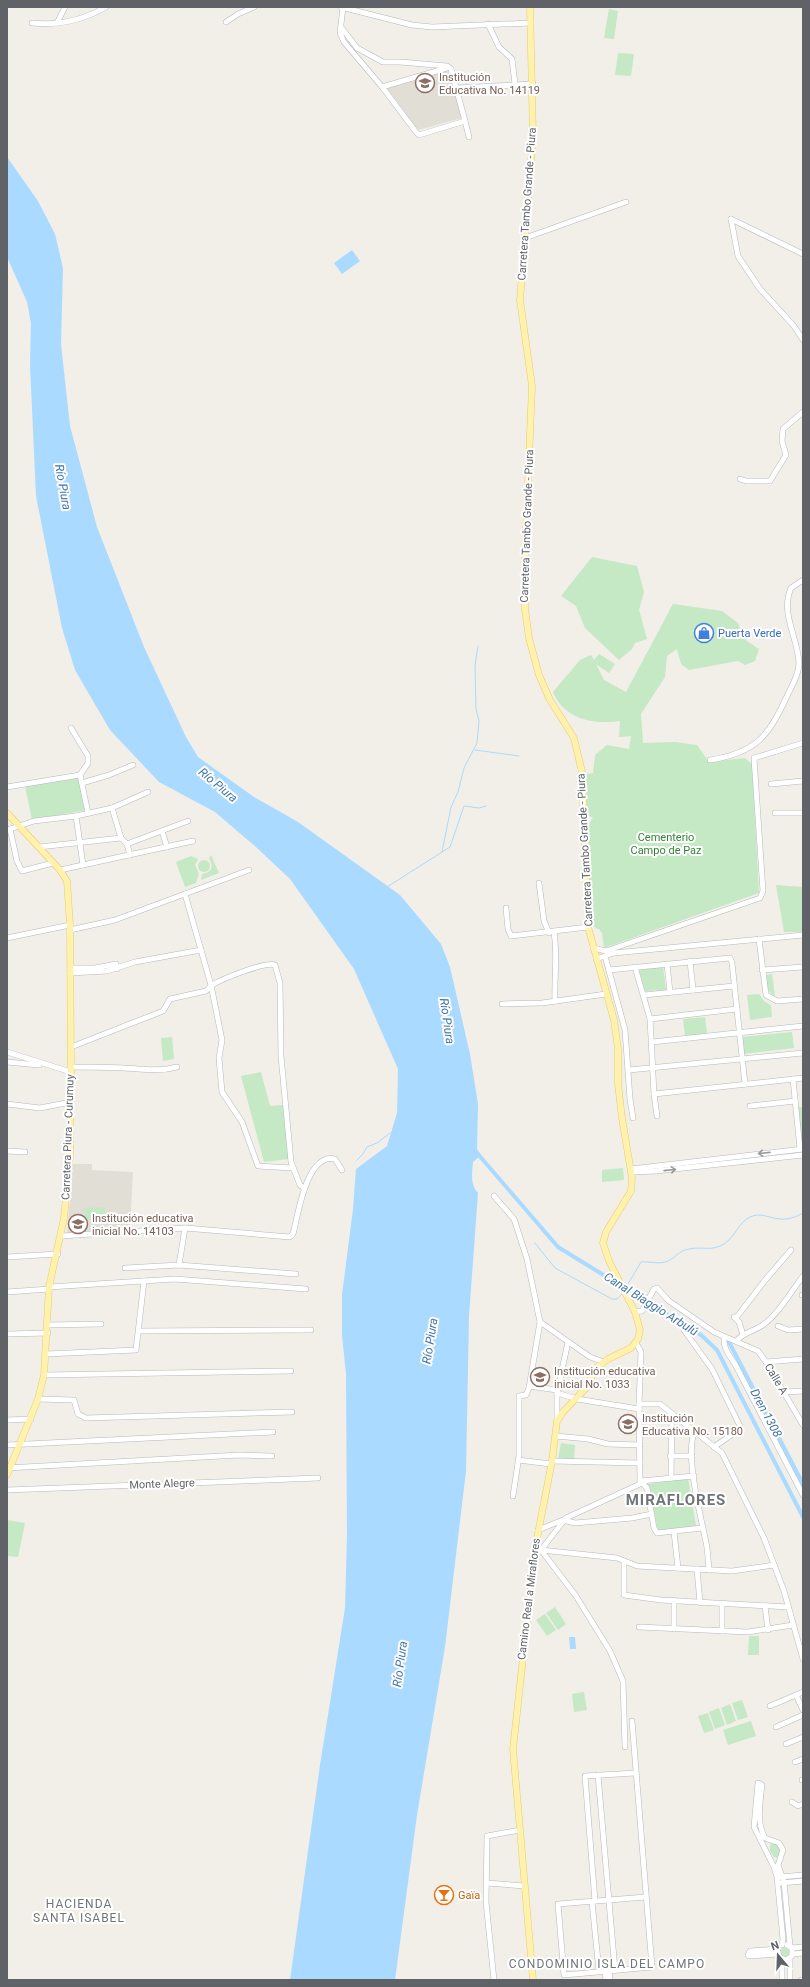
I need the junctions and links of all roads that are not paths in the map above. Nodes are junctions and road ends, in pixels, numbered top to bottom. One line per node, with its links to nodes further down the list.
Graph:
1 (64, 7): 8 (street)
2 (106, 7): 8 (street)
3 (254, 7): 6 (street)
4 (345, 7): 10 (street); 11 (street)
5 (530, 7): 9 (main road, Carretera Tambo Grande - Piura)
6 (226, 22)
7 (32, 23): 8 (street)
8 (57, 23)
9 (530, 23): 10 (street); 14 (main road, Carretera Tambo Grande - Piura)
10 (488, 24): 13 (street)
11 (341, 27): 12 (street); 15 (street)
12 (449, 68): 15 (street); 16 (street)
13 (515, 84): 14 (street); 16 (street)
14 (533, 84): 20 (main road, Carretera Tambo Grande - Piura)
15 (382, 86): 17 (street)
16 (457, 88): 17 (street)
17 (465, 121): 18 (street)
18 (469, 137)
19 (626, 202): 20 (street)
20 (525, 238): 61 (main road, Carretera Tambo Grande - Piura)
21 (803, 254): 22 (street)
22 (803, 340)
23 (803, 412): 24 (street)
24 (740, 479)
25 (803, 580): 28 (street)
26 (71, 728): 30 (street)
27 (803, 743): 66 (street)
28 (710, 760)
29 (132, 765): 32 (street)
30 (80, 775): 32 (street); 34 (street)
31 (803, 781): 33 (street)
32 (82, 783): 38 (street)
33 (771, 784)
34 (7, 787)
35 (148, 792): 36 (street)
36 (112, 808): 38 (street); 46 (street)
37 (7, 813): 43 (main road, Carretera Piura - Curumuy)
38 (88, 813): 41 (street)
39 (776, 813): 40 (street)
40 (803, 813)
41 (76, 816): 43 (street); 48 (street)
42 (188, 821): 45 (street)
43 (20, 827): 44 (street); 50 (main road, Carretera Piura - Curumuy)
44 (9, 829): 53 (street)
45 (162, 831): 49 (street); 51 (street)
46 (122, 838): 48 (street); 49 (street)
47 (193, 841): 51 (street)
48 (80, 842): 50 (street); 54 (street)
49 (127, 844): 52 (street)
50 (39, 847): 53 (main road, Carretera Piura - Curumuy)
51 (168, 847): 52 (street)
52 (130, 855): 54 (street)
53 (53, 863): 55 (main road, Carretera Piura - Curumuy)
54 (83, 865): 55 (street)
55 (60, 870): 60 (main road, Carretera Piura - Curumuy)
56 (249, 870): 58 (street)
57 (539, 883): 62 (street)
58 (185, 894): 60 (street); 67 (street)
59 (506, 908): 62 (street)
60 (70, 927): 64 (street); 74 (main road, Carretera Piura - Curumuy)
61 (588, 927): 62 (street); 66 (main road, Carretera Tambo Grande - Piura)
62 (552, 932): 84 (street)
63 (803, 935): 65 (street)
64 (7, 938)
65 (759, 939): 68 (street); 76 (street)
66 (593, 948): 69 (main road, Carretera Tambo Grande - Piura)
67 (201, 950): 74 (street); 77 (street)
68 (605, 956): 69 (street); 75 (street)
69 (596, 959): 81 (main road, Carretera Tambo Grande - Piura)
70 (690, 961): 71 (street); 78 (street); 79 (street)
71 (667, 964): 72 (street); 80 (street)
72 (635, 967): 75 (street); 82 (street)
73 (803, 967): 76 (street)
74 (70, 970): 91 (main road, Carretera Piura - Curumuy)
75 (609, 970): 100 (street)
76 (762, 970): 83 (street)
77 (211, 985): 91 (street); 115 (street); 115 (street)
78 (734, 986): 79 (street); 86 (street)
79 (693, 990): 80 (street)
80 (670, 992): 82 (street)
81 (606, 994): 84 (street); 117 (main road, Carretera Tambo Grande - Piura)
82 (644, 995): 87 (street)
83 (803, 999)
84 (555, 1001): 85 (street)
85 (502, 1004)
86 (737, 1009): 87 (street); 89 (street)
87 (650, 1019): 90 (street)
88 (803, 1026): 89 (street)
89 (739, 1033): 90 (street); 94 (street)
90 (652, 1042): 98 (street)
91 (71, 1047): 99 (main road, Carretera Piura - Curumuy)
92 (7, 1052): 97 (street)
93 (803, 1053): 94 (street)
94 (742, 1059): 98 (street); 103 (street)
95 (7, 1062): 97 (street)
96 (177, 1067): 99 (street)
97 (58, 1068): 99 (street)
98 (653, 1068): 100 (street); 104 (street)
99 (71, 1069): 106 (main road, Carretera Piura - Curumuy)
100 (629, 1070): 110 (street)
101 (803, 1078): 102 (street)
102 (793, 1079): 103 (street); 105 (street)
103 (745, 1084): 104 (street)
104 (654, 1094): 109 (street)
105 (795, 1101): 108 (street); 111 (street)
106 (71, 1102): 107 (street); 121 (main road, Carretera Piura - Curumuy)
107 (7, 1104)
108 (750, 1106)
109 (657, 1116)
110 (633, 1118)
111 (802, 1149): 117 (street, one-way to 117)
112 (7, 1151): 113 (street)
113 (25, 1152)
114 (803, 1156): 117 (street, one-way to 114)
115 (292, 1168): 118 (street)
116 (342, 1170): 118 (street)
117 (631, 1170): 133 (main road, Carretera Tambo Grande - Piura)
118 (304, 1188): 120 (street)
119 (494, 1196): 134 (street)
120 (185, 1228): 121 (street); 125 (street)
121 (62, 1236): 123 (main road, Carretera Piura - Curumuy)
122 (792, 1250): 144 (street)
123 (58, 1254): 124 (street); 130 (main road, Carretera Piura - Curumuy)
124 (7, 1257)
125 (178, 1265): 126 (street); 127 (street)
126 (125, 1268)
127 (296, 1274)
128 (803, 1276): 144 (street)
129 (144, 1281): 130 (street); 131 (street); 141 (street)
130 (49, 1288): 132 (street); 136 (main road, Carretera Piura - Curumuy)
131 (306, 1289)
132 (7, 1292)
133 (635, 1312): 145 (street, Calle A); 148 (main road)
134 (540, 1322): 146 (street); 155 (street)
135 (101, 1324): 136 (street)
136 (48, 1325): 142 (main road, Carretera Piura - Curumuy)
137 (778, 1326): 138 (street)
138 (803, 1329)
139 (311, 1330): 141 (street)
140 (684, 1330): 174 (street)
141 (140, 1331): 149 (street)
142 (48, 1333): 143 (street); 149 (main road, Carretera Piura - Curumuy)
143 (7, 1334)
144 (743, 1335): 147 (street)
145 (724, 1337): 147 (street, Calle A); 188 (street)
146 (568, 1342): 151 (street); 156 (street)
147 (738, 1342): 152 (street, Calle A)
148 (636, 1343): 151 (main road, Camino Real a Miraflores); 161 (street)
149 (46, 1354): 154 (main road, Carretera Piura - Curumuy)
150 (803, 1359): 152 (street)
151 (604, 1362): 160 (main road, Camino Real a Miraflores)
152 (766, 1362): 158 (street, Calle A)
153 (291, 1371): 154 (street)
154 (44, 1375): 159 (main road, Carretera Piura - Curumuy)
155 (529, 1386): 156 (street); 178 (street)
156 (557, 1391): 160 (street); 166 (street)
157 (803, 1391): 158 (street)
158 (785, 1392): 167 (street, Calle A)
159 (38, 1399): 162 (street); 164 (main road, Carretera Piura - Curumuy)
160 (577, 1399): 161 (street); 166 (main road, Camino Real a Miraflores)
161 (639, 1406): 163 (street); 173 (street)
162 (292, 1412)
163 (672, 1414): 168 (street); 176 (street)
164 (31, 1419): 165 (street); 171 (main road, Carretera Piura - Curumuy)
165 (7, 1420)
166 (558, 1422): 170 (main road, Camino Real a Miraflores)
167 (803, 1424)
168 (695, 1431): 174 (street); 177 (street)
169 (273, 1432): 171 (street)
170 (556, 1436): 173 (street); 179 (main road, Camino Real a Miraflores)
171 (21, 1444): 172 (street); 181 (main road, Carretera Piura - Curumuy)
172 (7, 1445)
173 (640, 1445): 180 (street)
174 (714, 1447): 197 (street)
175 (272, 1456): 181 (street)
176 (670, 1456): 177 (street); 185 (street)
177 (692, 1456): 183 (street)
178 (518, 1460): 179 (street); 189 (street)
179 (552, 1462): 180 (street); 193 (main road, Camino Real a Miraflores)
180 (640, 1463): 186 (street)
181 (8, 1467): 182 (main road, Carretera Piura - Curumuy)
182 (7, 1475)
183 (694, 1476): 185 (street); 192 (street)
184 (318, 1478): 187 (street, Monte Alegre)
185 (671, 1478): 186 (street)
186 (641, 1481): 190 (street); 191 (street)
187 (7, 1490)
188 (803, 1495)
189 (513, 1496)
190 (652, 1514): 191 (street); 194 (street)
191 (563, 1520): 193 (street); 195 (street)
192 (702, 1528): 194 (street); 200 (street)
193 (538, 1530): 195 (main road, Camino Real a Miraflores)
194 (674, 1532): 198 (street)
195 (538, 1550): 196 (street); 221 (street); 228 (main road, Camino Real a Miraflores)
196 (624, 1561): 198 (street); 201 (street)
197 (774, 1564): 200 (street); 205 (street)
198 (678, 1568): 199 (street)
199 (697, 1569): 200 (street); 202 (street)
200 (709, 1570)
201 (674, 1600): 202 (street); 208 (street)
202 (700, 1603): 203 (street)
203 (722, 1604): 204 (street); 210 (street)
204 (765, 1606): 205 (street); 209 (street)
205 (788, 1607): 206 (street)
206 (792, 1625): 209 (street); 211 (street)
207 (639, 1627): 208 (street)
208 (674, 1629): 210 (street)
209 (768, 1630): 210 (street)
210 (722, 1631)
211 (803, 1659)
212 (803, 1692): 213 (street)
213 (796, 1695): 214 (street); 215 (street)
214 (770, 1706)
215 (803, 1710)
216 (803, 1715): 218 (street)
217 (632, 1721): 224 (street)
218 (776, 1727)
219 (803, 1737): 220 (street)
220 (786, 1744)
221 (625, 1747)
222 (803, 1759): 223 (street)
223 (795, 1762)
224 (635, 1773): 225 (street); 239 (street)
225 (598, 1775): 240 (street); 241 (street)
226 (792, 1802): 227 (street)
227 (803, 1804)
228 (520, 1830): 237 (street); 238 (main road, Camino Real a Miraflores)
229 (772, 1841): 230 (street); 230 (street); 231 (street)
230 (767, 1854): 232 (street)
231 (781, 1859): 232 (street); 234 (street)
232 (770, 1860): 234 (street)
233 (803, 1875): 234 (street)
234 (780, 1876): 236 (street)
235 (803, 1881): 236 (street)
236 (781, 1882): 243 (street); 244 (street)
237 (487, 1883): 238 (street); 249 (street)
238 (524, 1886): 250 (main road, Camino Real a Miraflores)
239 (646, 1897): 240 (street); 247 (street)
240 (608, 1900): 241 (street); 247 (street)
241 (594, 1901): 248 (street); 248 (street)
242 (803, 1947): 244 (street)
243 (779, 1949): 243 (street); 244 (street); 246 (street)
244 (791, 1952): 245 (street); 246 (street); 254 (street)
245 (803, 1953)
246 (782, 1959): 253 (street)
247 (610, 1970): 248 (street); 251 (street); 252 (street)
248 (599, 1971)
249 (494, 1980)
250 (533, 1980)
251 (606, 1980)
252 (610, 1980)
253 (782, 1980)
254 (790, 1980)

